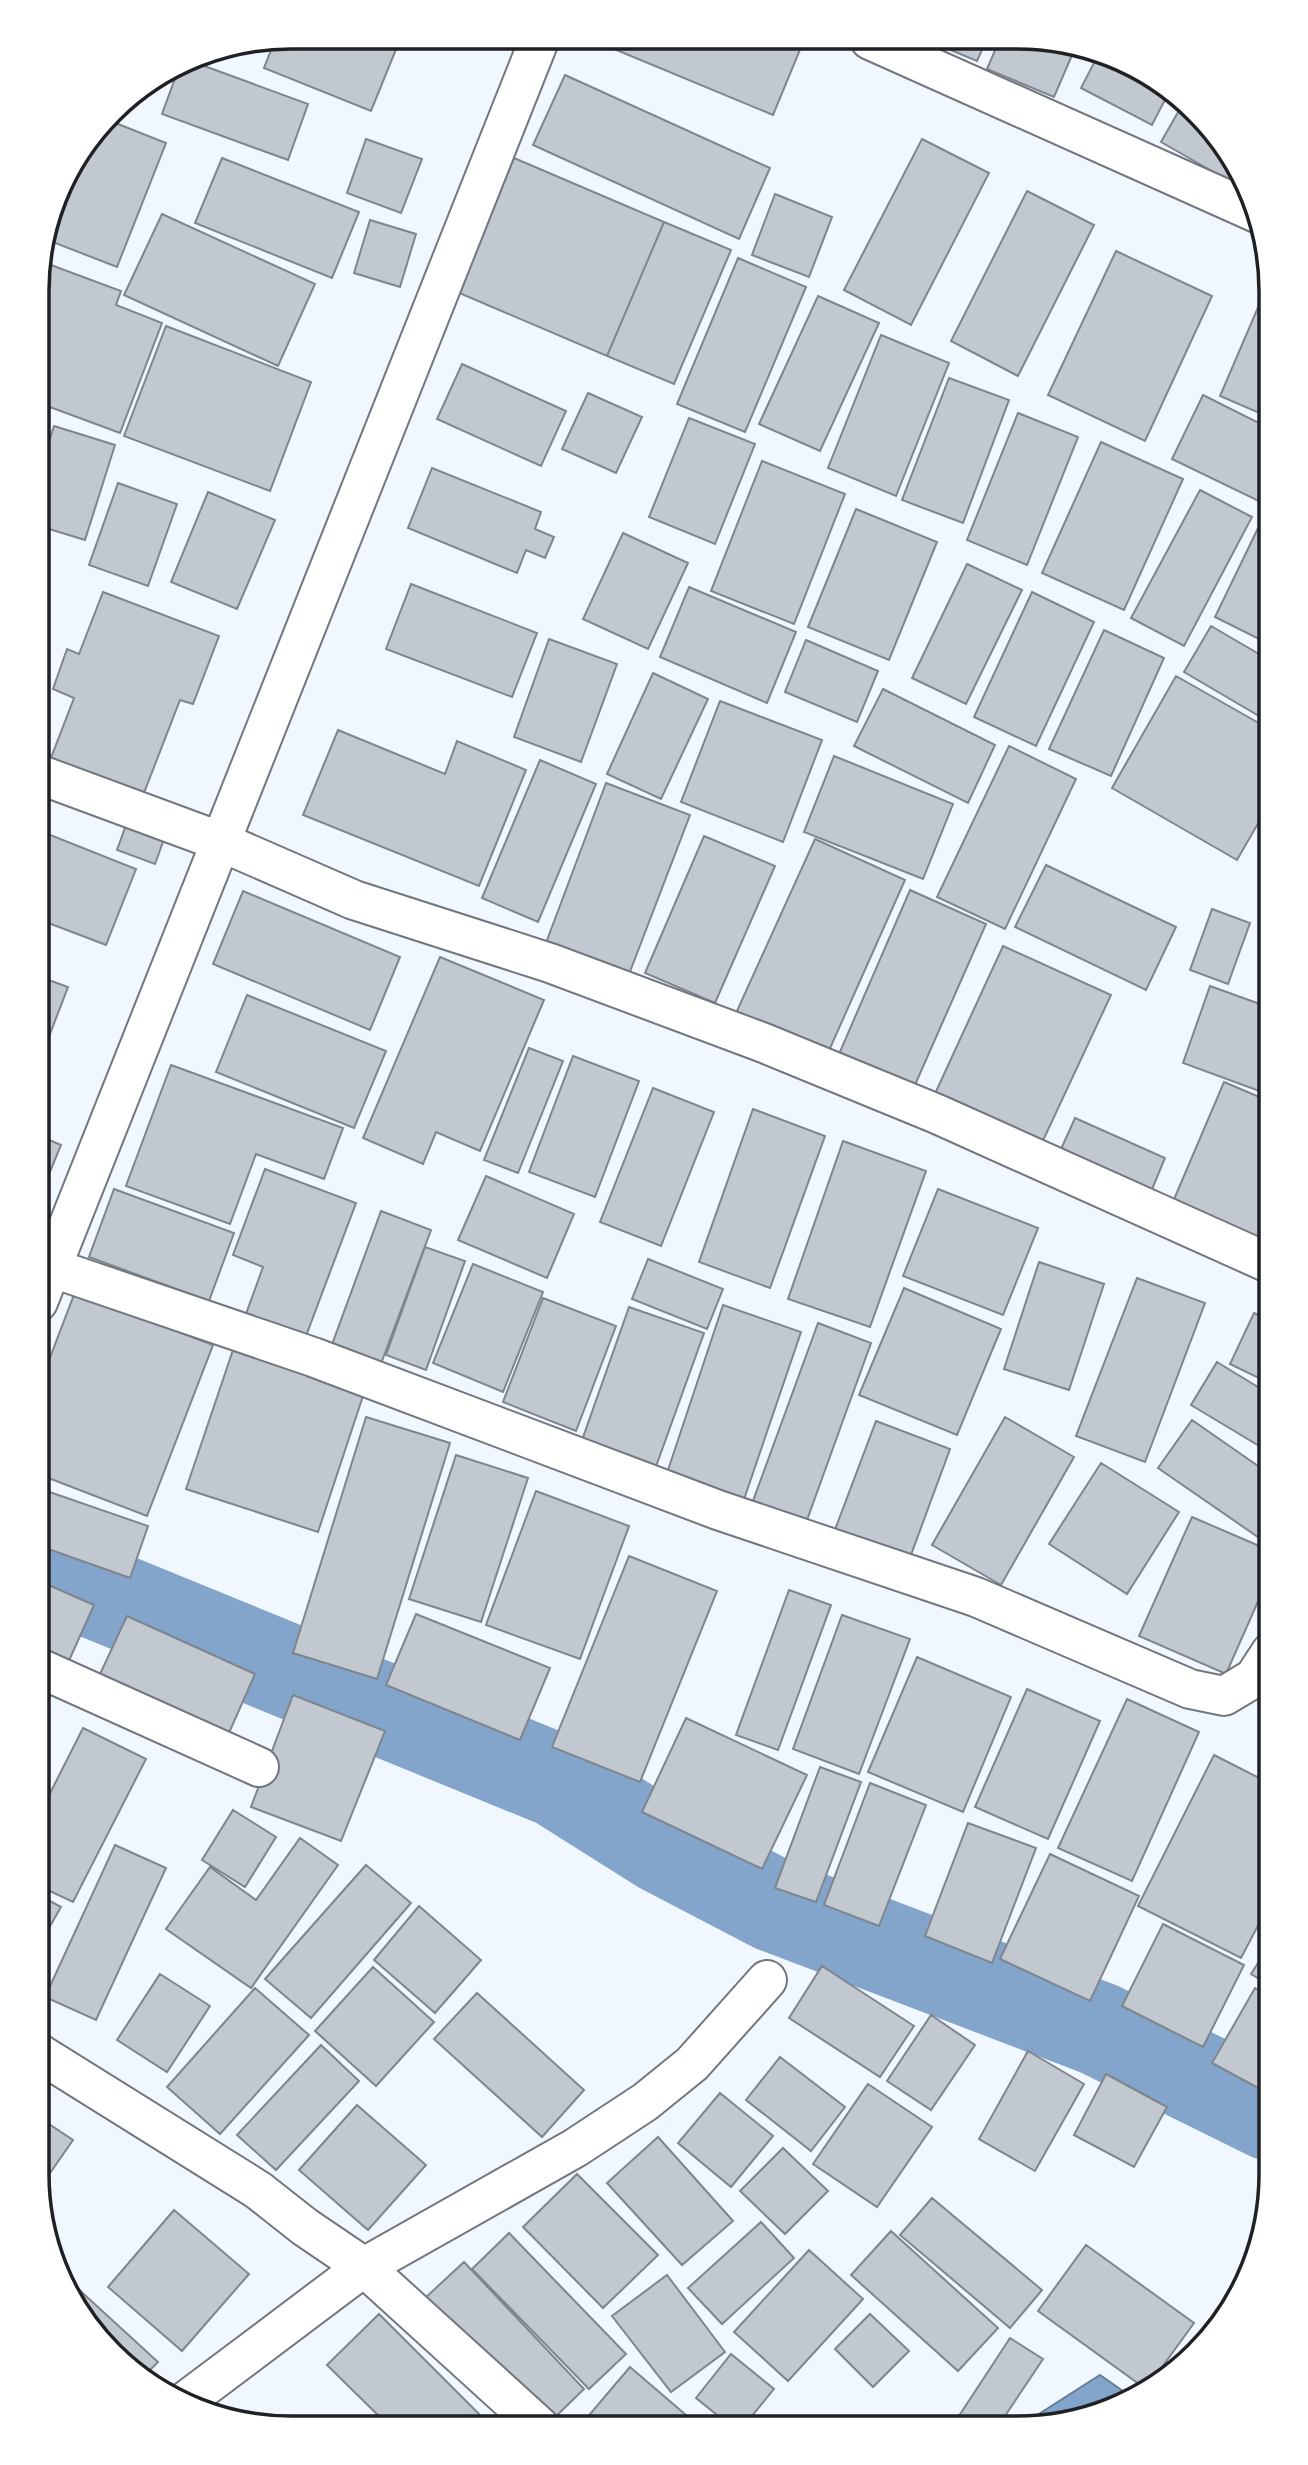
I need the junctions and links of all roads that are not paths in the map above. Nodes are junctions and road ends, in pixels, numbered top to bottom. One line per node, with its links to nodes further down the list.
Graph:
1 (891, 49): 3 (street)
2 (535, 50): 5 (street)
3 (1244, 207)
4 (49, 778): 5 (street)
5 (219, 841): 6 (street); 7 (street)
6 (1258, 1258)
7 (49, 1261)
8 (49, 1280): 9 (street)
9 (1258, 1671)
10 (49, 1672): 11 (street)
11 (259, 1767)
12 (767, 1980): 14 (street)
13 (49, 2059): 14 (street)
14 (364, 2267): 15 (street); 16 (street)
15 (193, 2395)
16 (528, 2416)

